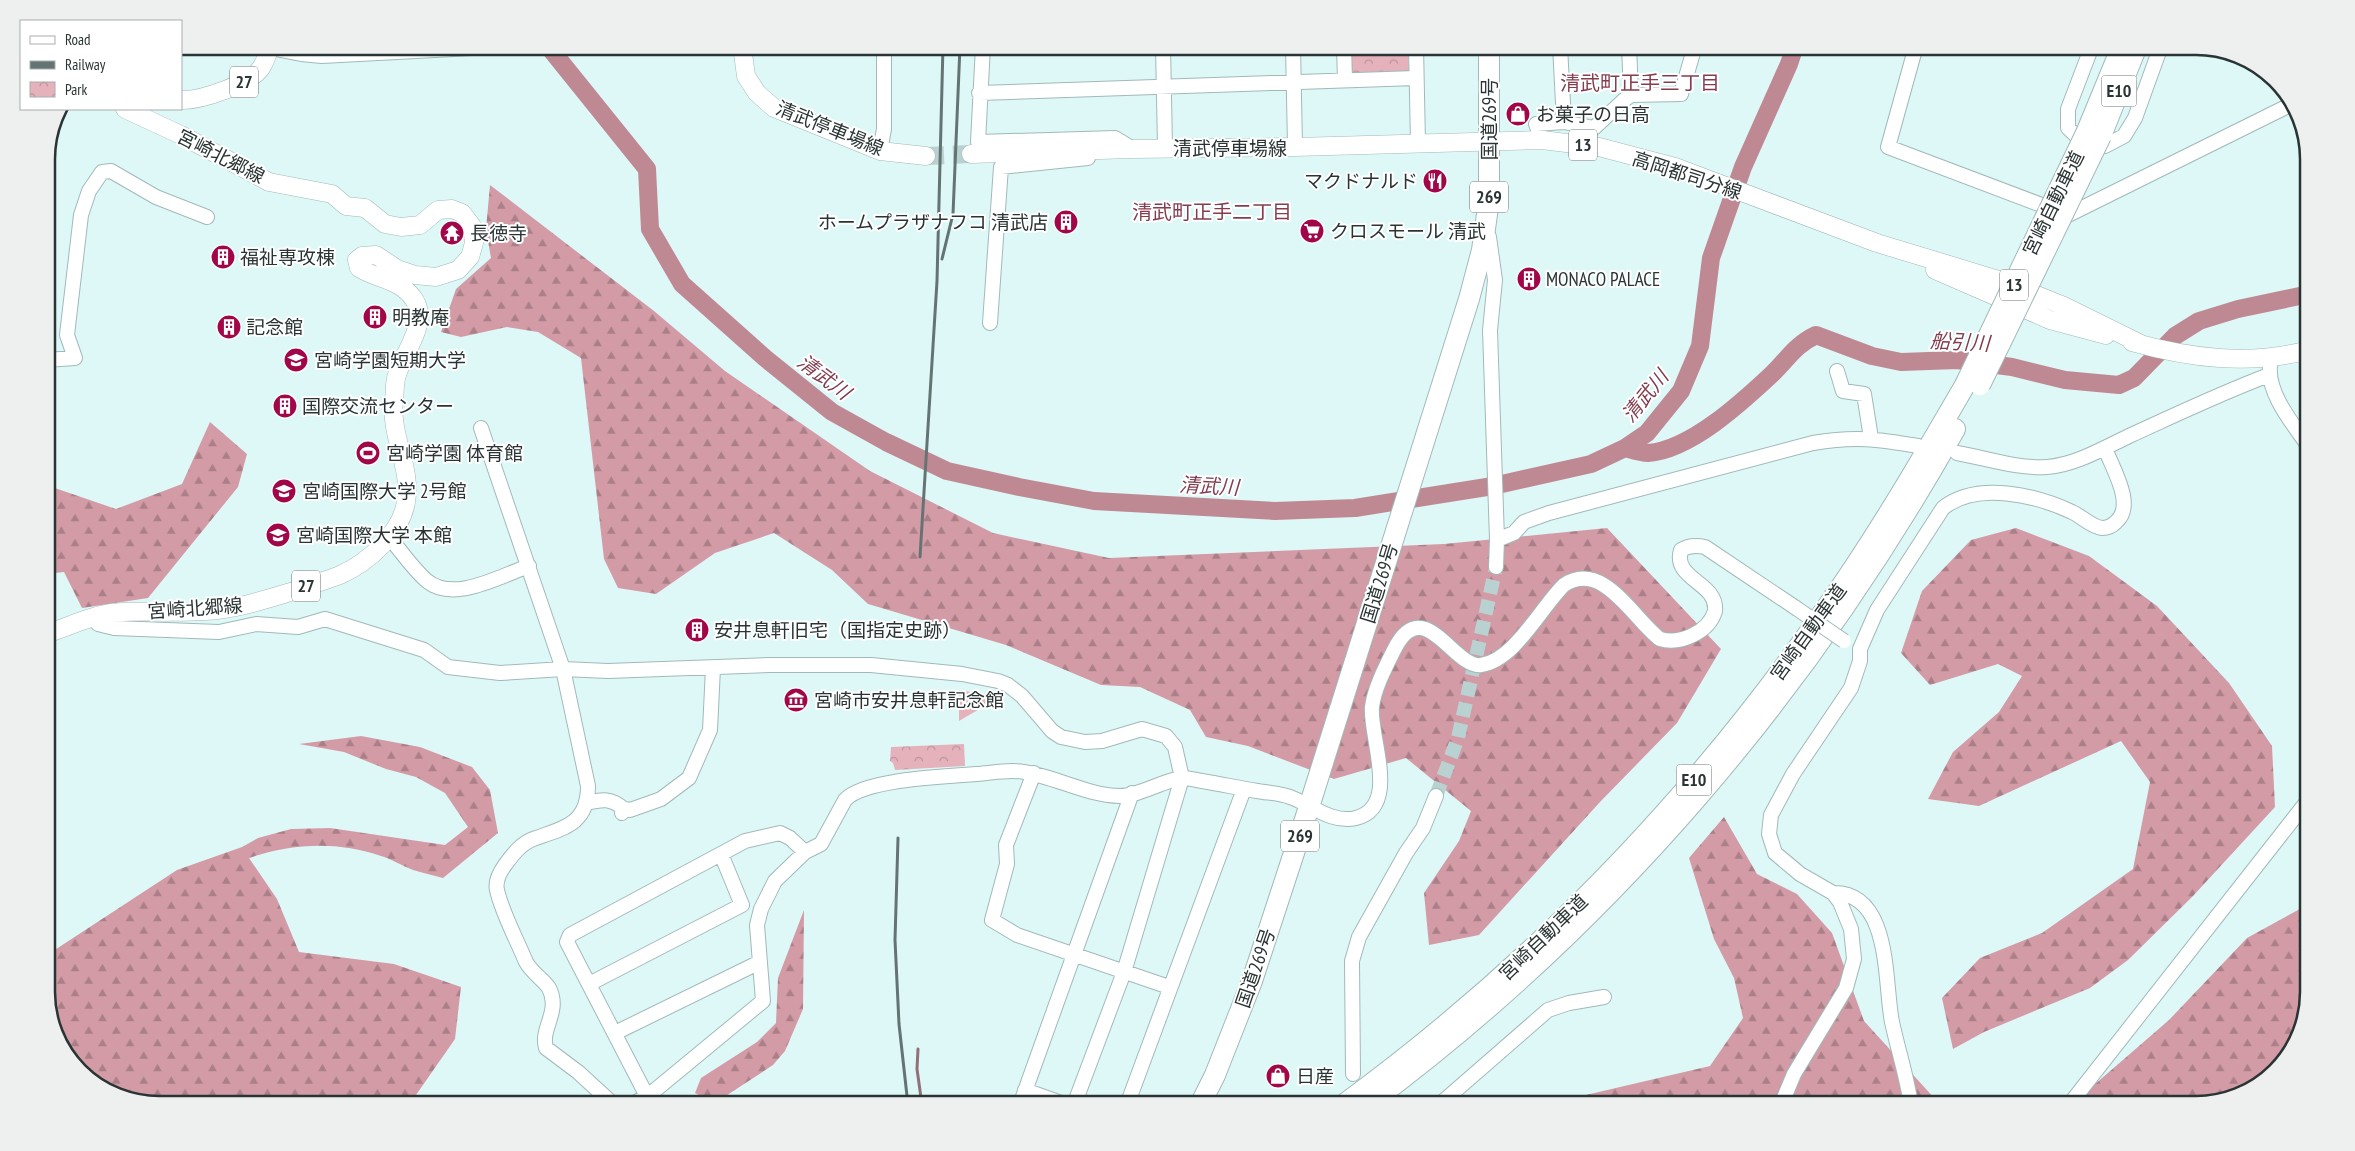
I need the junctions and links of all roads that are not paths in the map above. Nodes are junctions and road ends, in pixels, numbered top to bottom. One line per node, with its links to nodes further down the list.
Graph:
1 (265, 55): 26 (main road, 宮崎北郷線 / 27)
2 (312, 55): 3 (street)
3 (339, 55)
4 (743, 55): 37 (main road, 清武停車場線)
5 (884, 55): 37 (street)
6 (981, 55): 24 (street)
7 (1163, 55): 23 (street)
8 (1293, 55): 22 (street)
9 (1344, 55): 21 (street)
10 (1416, 55): 20 (street)
11 (1489, 55): 32 (highway, 国道269号 / 269)
12 (1560, 55): 29 (street)
13 (1629, 55): 25 (street)
14 (1693, 55): 25 (street)
15 (1914, 55): 27 (street)
16 (2089, 55): 19 (street)
17 (2119, 55): 30 (highway, 宮崎自動車道 / E10)
18 (2148, 55): 30 (highway, 宮崎自動車道 / E10)
19 (2149, 55)
20 (1416, 78): 21 (street); 33 (street)
21 (1345, 80): 22 (street)
22 (1294, 82): 23 (street); 34 (street)
23 (1164, 87): 24 (street); 36 (street)
24 (979, 93): 35 (street)
25 (1631, 96): 29 (street)
26 (182, 100)
27 (2286, 107)
28 (127, 110): 58 (main road, 宮崎北郷線 / 27)
29 (1564, 122): 31 (street)
30 (2094, 133): 50 (highway, 宮崎自動車道 / E10, bridge)
31 (1542, 140): 32 (main road, 高岡都司分線 / 13); 46 (main road, 高岡都司分線 / 13)
32 (1490, 143): 33 (main road, 清武停車場線); 40 (highway, 国道269号 / 269)
33 (1418, 144): 34 (main road, 清武停車場線)
34 (1295, 147): 36 (main road, 清武停車場線)
35 (1132, 148): 36 (main road, 清武停車場線); 38 (main road, 清武停車場線); 44 (street)
36 (1165, 148)
37 (880, 151): 39 (main road, 清武停車場線)
38 (971, 154)
39 (926, 156)
40 (1489, 200): 42 (highway, 国道269号 / 269); 43 (street)
41 (207, 217): 47 (street)
42 (1469, 299): 43 (street); 72 (highway, 国道269号 / 269)
43 (1491, 315): 57 (street)
44 (990, 322)
45 (2300, 351): 46 (main road, 高岡都司分線 / 13)
46 (2272, 356): 49 (street)
47 (55, 359)
48 (1837, 371): 53 (street)
49 (2269, 375): 52 (street); 55 (street)
50 (1972, 385): 94 (highway, 宮崎自動車道 / E10); 95 (highway, 宮崎自動車道 / E10)
51 (481, 428): 59 (street)
52 (2300, 433)
53 (1871, 438): 54 (street); 57 (street)
54 (1918, 446)
55 (2105, 448): 56 (street); 63 (street)
56 (1956, 453)
57 (1497, 533): 60 (street)
58 (389, 537): 59 (street); 61 (main road, 宮崎北郷線 / 27)
59 (528, 566): 65 (street)
60 (1496, 568)
61 (94, 617): 62 (main road, 宮崎北郷線 / 27); 65 (street)
62 (55, 631)
63 (1860, 649): 72 (street, bridge); 76 (street)
64 (713, 668): 65 (street); 67 (street); 71 (street)
65 (563, 669): 71 (street)
66 (1034, 773): 69 (street); 74 (street); 77 (street)
67 (1182, 778): 68 (street); 69 (street); 79 (street)
68 (1244, 789): 72 (street); 81 (street)
69 (1132, 794): 77 (street)
70 (1436, 796): 84 (street)
71 (586, 802): 86 (street)
72 (1310, 807): 93 (highway, 国道269号 / 269)
73 (2300, 810): 99 (street)
74 (805, 852): 75 (street); 78 (street)
75 (721, 854): 80 (street); 80 (street)
76 (1832, 893): 97 (street); 98 (street)
77 (1074, 955): 79 (street); 85 (street)
78 (760, 962): 83 (street); 88 (street)
79 (1124, 972): 81 (street); 91 (street)
80 (589, 984): 83 (street)
81 (1169, 987): 92 (street)
82 (1604, 996): 96 (street)
83 (615, 1033): 87 (street)
84 (1353, 1074)
85 (1025, 1090): 89 (street); 90 (street)
86 (604, 1096)
87 (648, 1096)
88 (655, 1096)
89 (1023, 1096)
90 (1042, 1096)
91 (1077, 1096)
92 (1130, 1096)
93 (1204, 1096)
94 (1355, 1096)
95 (1379, 1096)
96 (1449, 1096)
97 (1784, 1096)
98 (1909, 1096)
99 (2076, 1096)

